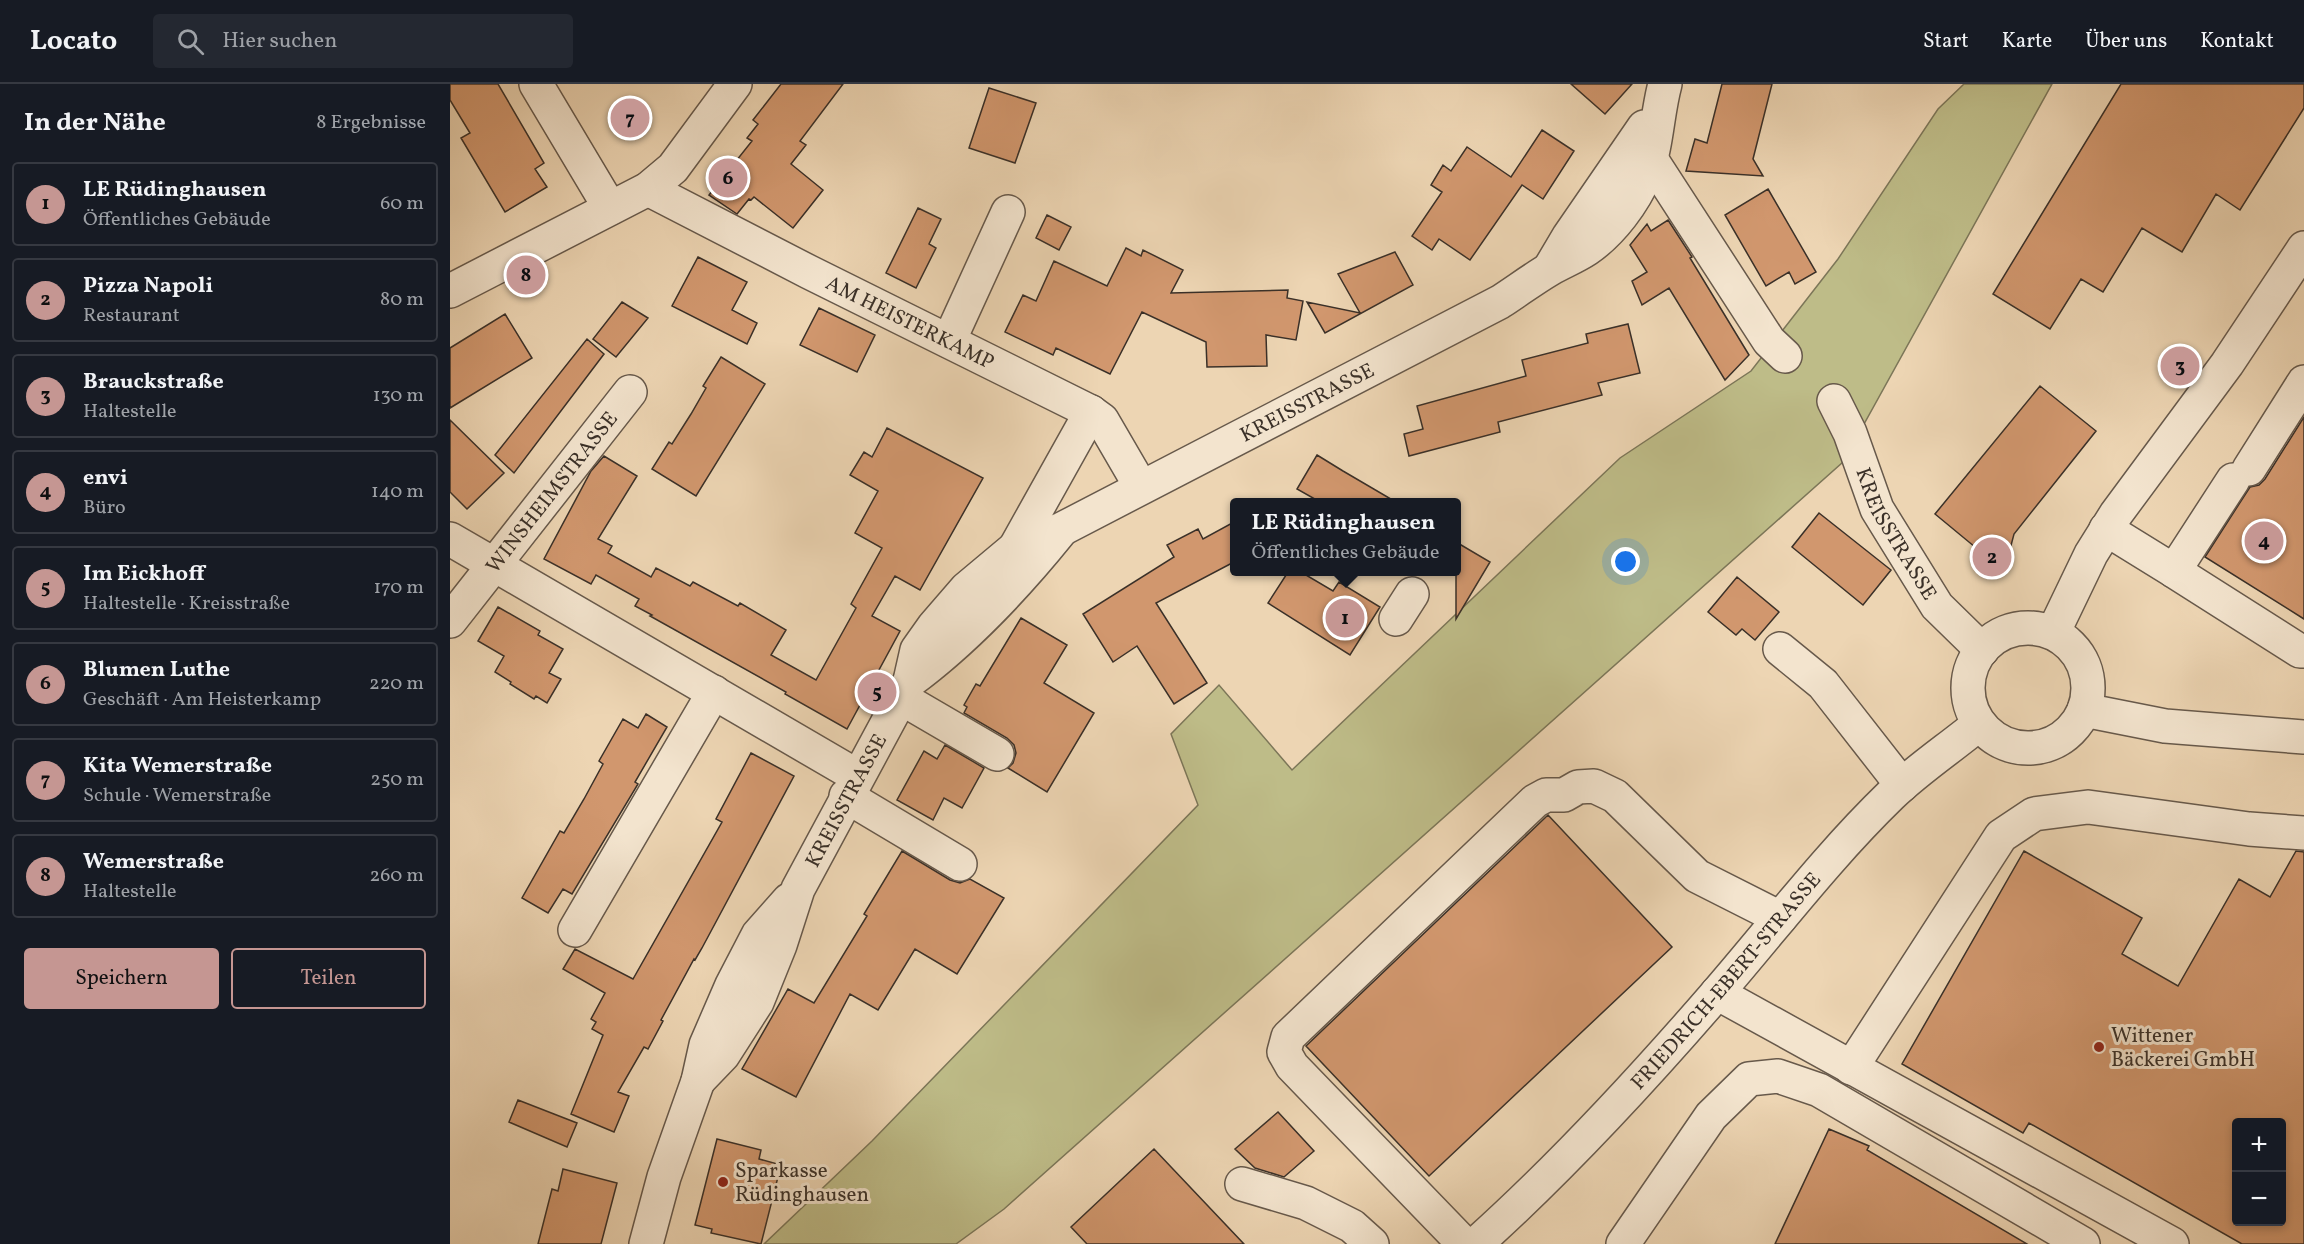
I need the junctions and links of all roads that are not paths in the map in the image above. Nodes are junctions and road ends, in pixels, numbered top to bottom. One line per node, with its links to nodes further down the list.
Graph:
1 (536, 84): 6 (street)
2 (735, 84): 5 (street)
3 (1662, 95): 4 (street, KREISSTRASSE)
4 (1641, 151): 12 (street); 17 (street, KREISSTRASSE)
5 (648, 189): 6 (street); 11 (street, AM HEISTERKAMP)
6 (610, 208): 10 (street)
7 (1008, 212): 11 (street)
8 (2304, 248): 9 (street)
9 (2293, 287): 19 (street)
10 (450, 291)
11 (949, 340): 16 (street, AM HEISTERKAMP)
12 (1785, 356)
13 (2304, 382): 23 (street)
14 (630, 392): 22 (street, WINSHEIMSTRASSE)
15 (1834, 401): 27 (street, KREISSTRASSE)
16 (1091, 412): 17 (street, AM HEISTERKAMP); 21 (street)
17 (1141, 487): 18 (street, KREISSTRASSE)
18 (1062, 529): 21 (street, KREISSTRASSE); 29 (street, KREISSTRASSE)
19 (2106, 529): 23 (street); 25 (street)
20 (450, 539): 22 (street)
21 (1015, 548): 29 (street, KREISSTRASSE)
22 (494, 565): 24 (street, WINSHEIMSTRASSE); 30 (street)
23 (2174, 571): 28 (street)
24 (450, 621)
25 (2053, 633): 27 (street); 31 (street)
26 (1780, 650): 35 (street)
27 (1982, 650): 32 (street)
28 (2304, 651)
29 (905, 690): 34 (street); 36 (street, KREISSTRASSE)
30 (714, 692): 36 (street); 40 (street)
31 (2084, 710): 32 (street); 33 (street)
32 (1979, 724): 35 (street, FRIEDRICH-EBERT-STRASSE)
33 (2304, 736)
34 (997, 754)
35 (1902, 785): 39 (street, FRIEDRICH-EBERT-STRASSE)
36 (852, 786): 38 (street); 44 (street, KREISSTRASSE)
37 (2304, 833): 42 (street)
38 (960, 864)
39 (1780, 918): 41 (street, FRIEDRICH-EBERT-STRASSE); 46 (street)
40 (575, 930)
41 (1717, 993): 42 (street); 47 (street, FRIEDRICH-EBERT-STRASSE)
42 (1851, 1068): 50 (street)
43 (1242, 1184): 45 (street)
44 (646, 1244)
45 (1371, 1244)
46 (1464, 1244)
47 (1476, 1244)
48 (1623, 1244): 49 (street)
49 (2083, 1244)
50 (2172, 1244)

